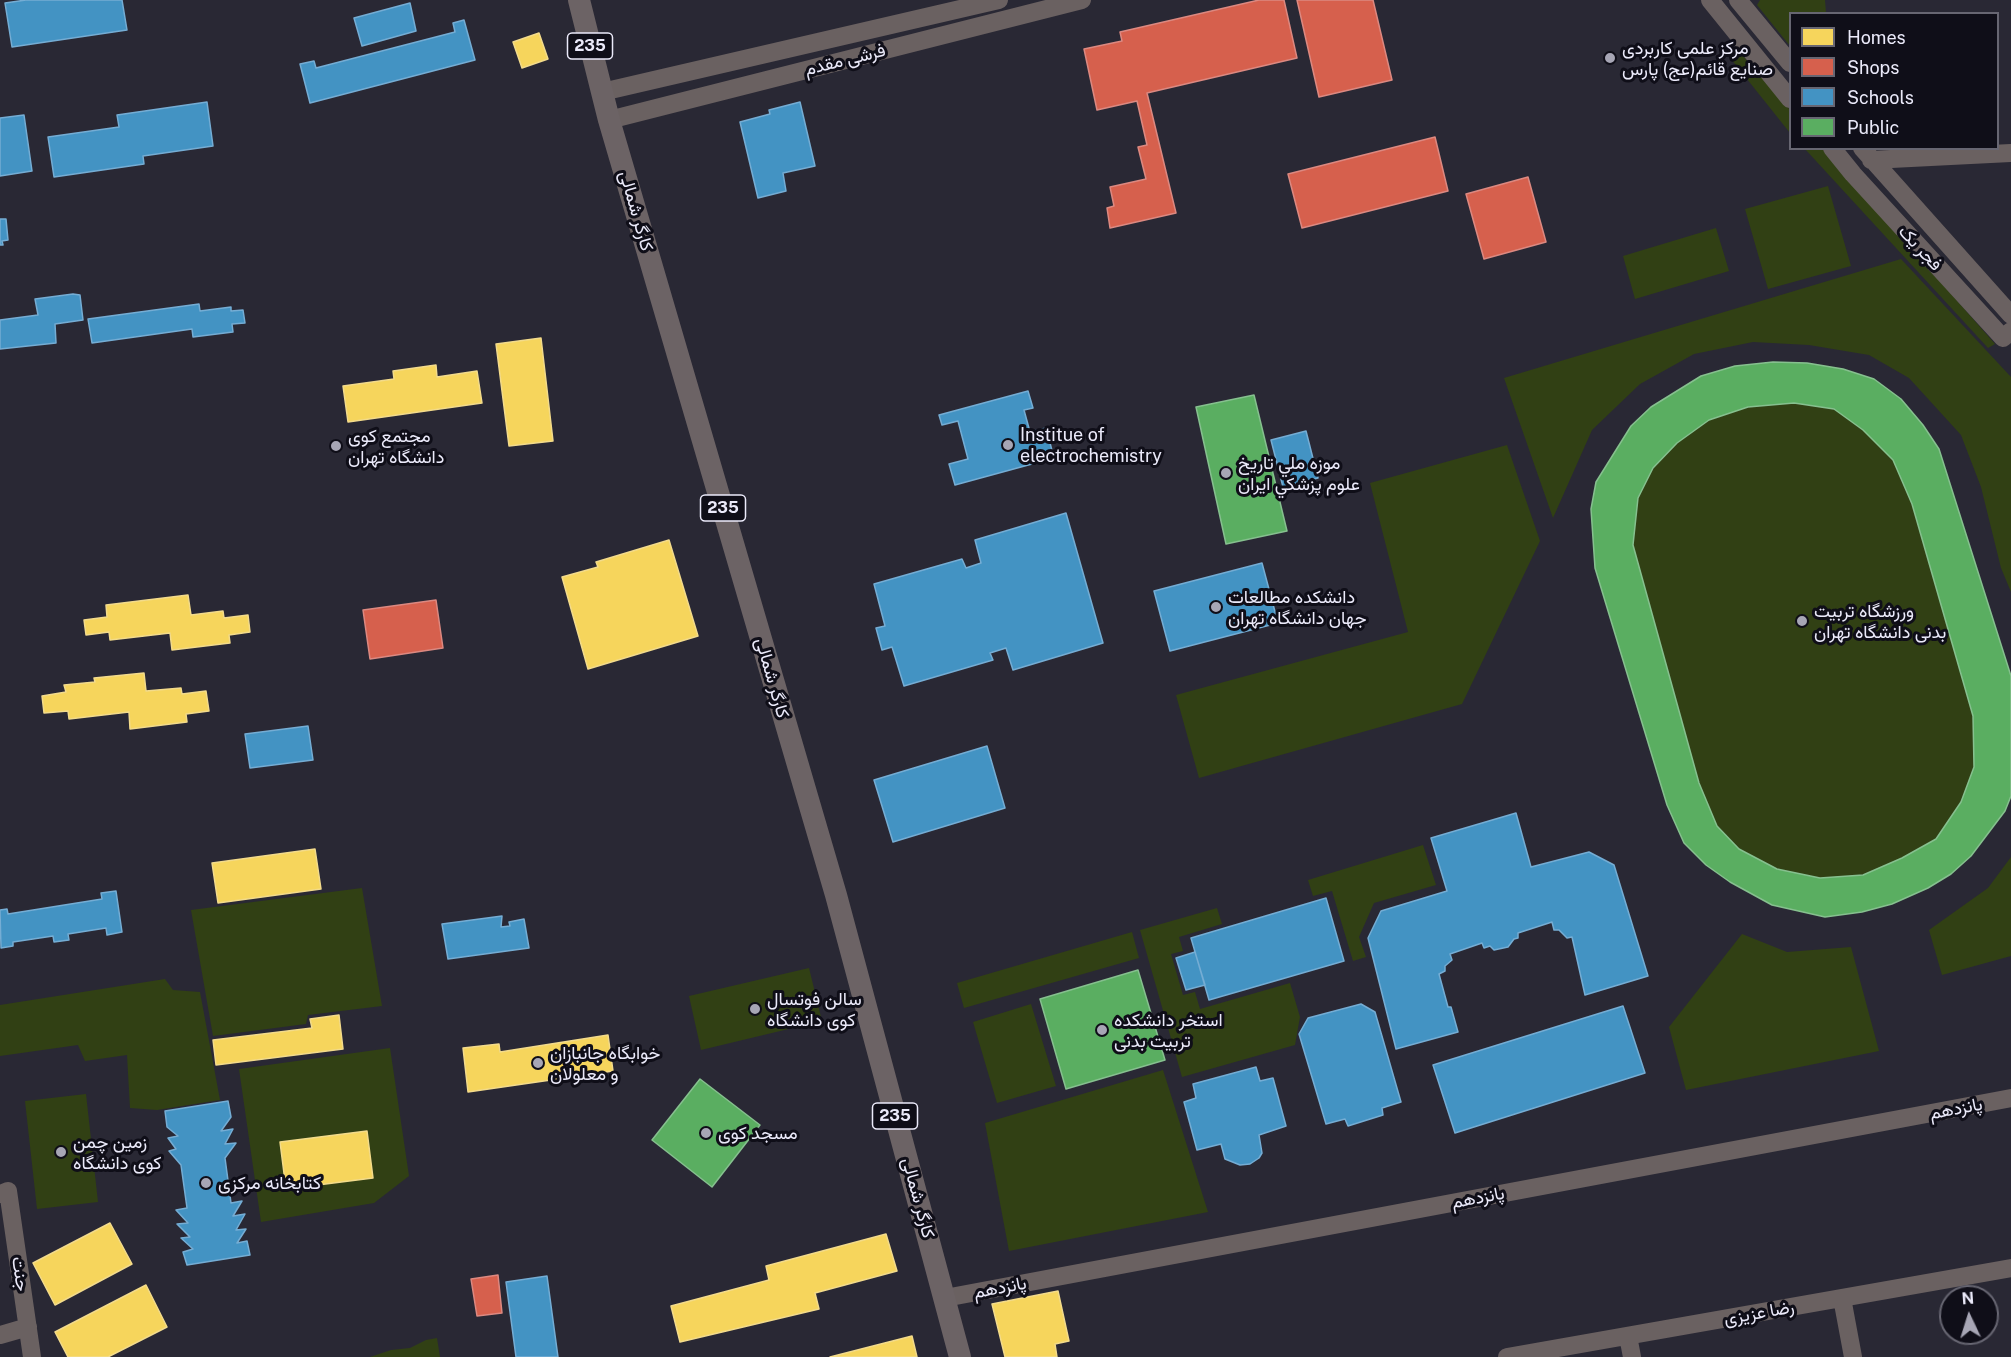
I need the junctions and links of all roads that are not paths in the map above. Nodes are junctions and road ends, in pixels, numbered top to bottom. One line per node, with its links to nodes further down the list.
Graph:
1 (579, 0): 7 (main road, کارگر شمالی / 235)
2 (999, 0): 7 (street, فرشی مقدم)
3 (1082, 0): 9 (street, فرشی مقدم)
4 (1710, 0): 8 (street)
5 (1738, 0): 6 (street)
6 (1789, 61)
7 (602, 92): 9 (main road, کارگر شمالی / 235)
8 (1789, 97)
9 (609, 120): 21 (main road, کارگر شمالی / 235)
10 (1834, 150): 13 (street, فجر یک)
11 (2011, 153): 12 (street)
12 (1866, 154): 13 (street); 14 (street, فجر یک)
13 (1853, 174): 15 (street, فجر یک)
14 (2011, 315)
15 (2011, 331)
16 (2011, 1098): 21 (street, پانزدهم)
17 (4, 1192): 23 (street, جنت)
18 (2011, 1258): 20 (street)
19 (2011, 1268): 20 (street, رضا عزیزی)
20 (1972, 1275): 22 (street, رضا عزیزی)
21 (945, 1298): 27 (main road, کارگر شمالی / 235)
22 (1842, 1298): 25 (street, رضا عزیزی); 30 (street)
23 (28, 1327): 24 (street); 26 (street, جنت)
24 (0, 1335)
25 (1628, 1336): 28 (street, رضا عزیزی); 29 (street)
26 (32, 1357)
27 (960, 1357)
28 (1507, 1357)
29 (1632, 1357)
30 (1853, 1357)

